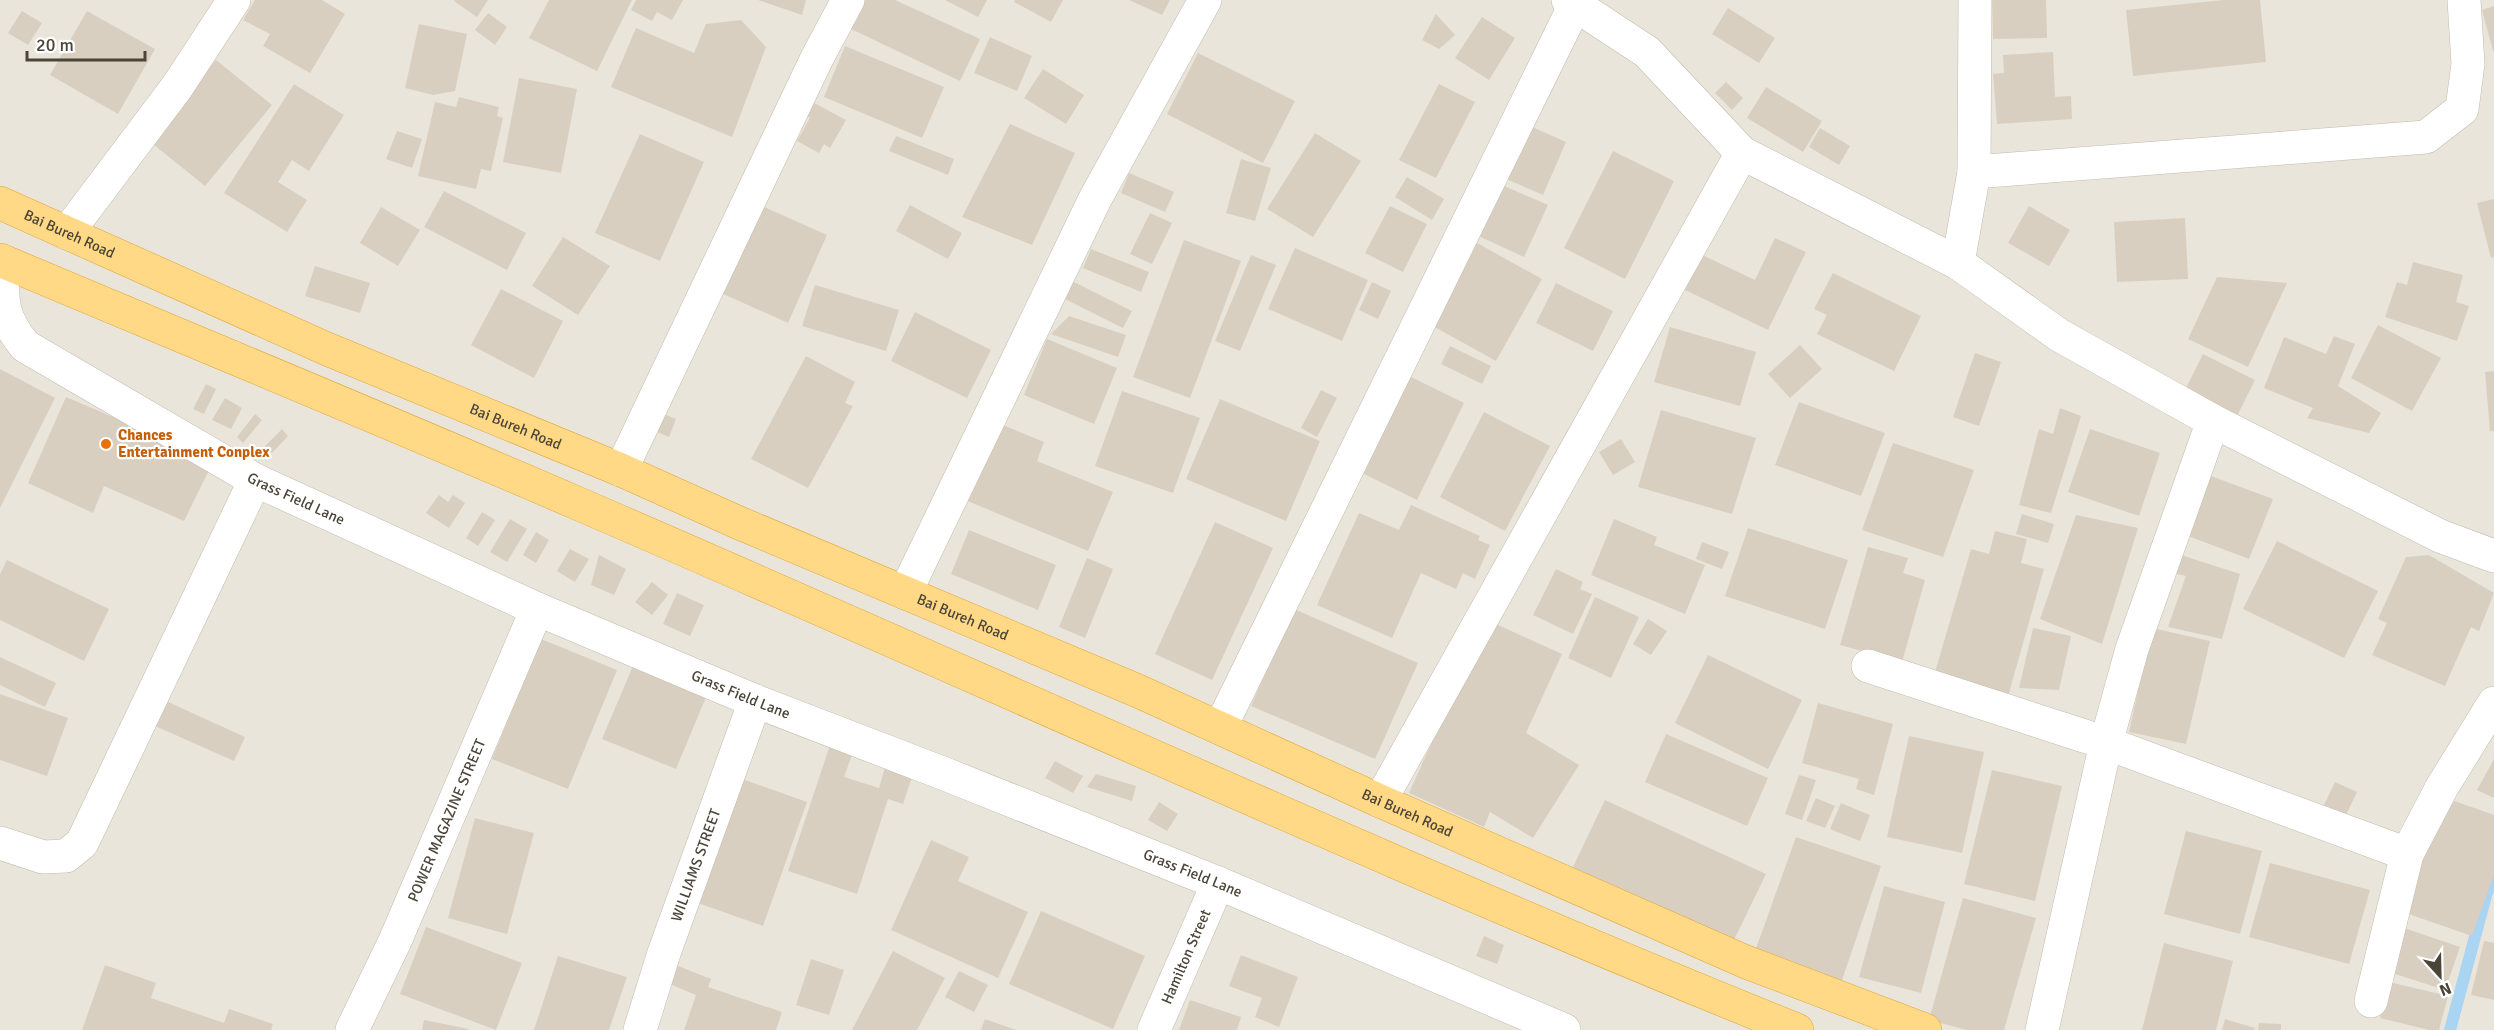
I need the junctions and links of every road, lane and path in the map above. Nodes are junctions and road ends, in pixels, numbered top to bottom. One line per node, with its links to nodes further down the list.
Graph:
1 (234, 0): 10 (street)
2 (848, 0): 14 (street)
3 (1205, 0): 17 (street)
4 (1975, 0): 8 (street)
5 (2463, 0): 8 (street)
6 (1572, 2): 7 (street); 22 (street)
7 (1742, 153): 12 (street); 24 (street)
8 (1974, 172): 12 (street)
9 (0, 203): 10 (highway, Bai Bureh Road)
10 (68, 233): 14 (highway, Bai Bureh Road)
11 (1, 260): 15 (street, Grass Field Lane); 33 (highway)
12 (1958, 263): 13 (street)
13 (2213, 421): 16 (street); 23 (street)
14 (621, 470): 17 (highway, Bai Bureh Road)
15 (255, 480): 18 (street, Grass Field Lane); 25 (street)
16 (2494, 556)
17 (905, 593): 22 (highway, Bai Bureh Road)
18 (537, 609): 20 (street, Grass Field Lane); 29 (street, POWER MAGAZINE STREET)
19 (1868, 666): 23 (street)
20 (755, 701): 27 (street, Grass Field Lane); 30 (street, WILLIAMS STREET)
21 (2494, 703): 26 (street)
22 (1220, 728): 24 (highway, Bai Bureh Road)
23 (2106, 743): 26 (street); 35 (street)
24 (1380, 801): 34 (highway, Bai Bureh Road)
25 (0, 843)
26 (2407, 854): 28 (street)
27 (1218, 884): 31 (street, Hamilton Street); 32 (street, Grass Field Lane)
28 (2370, 1001)
29 (352, 1030)
30 (640, 1030)
31 (1154, 1030)
32 (1564, 1030)
33 (1797, 1030)
34 (1925, 1030)
35 (2042, 1030)

